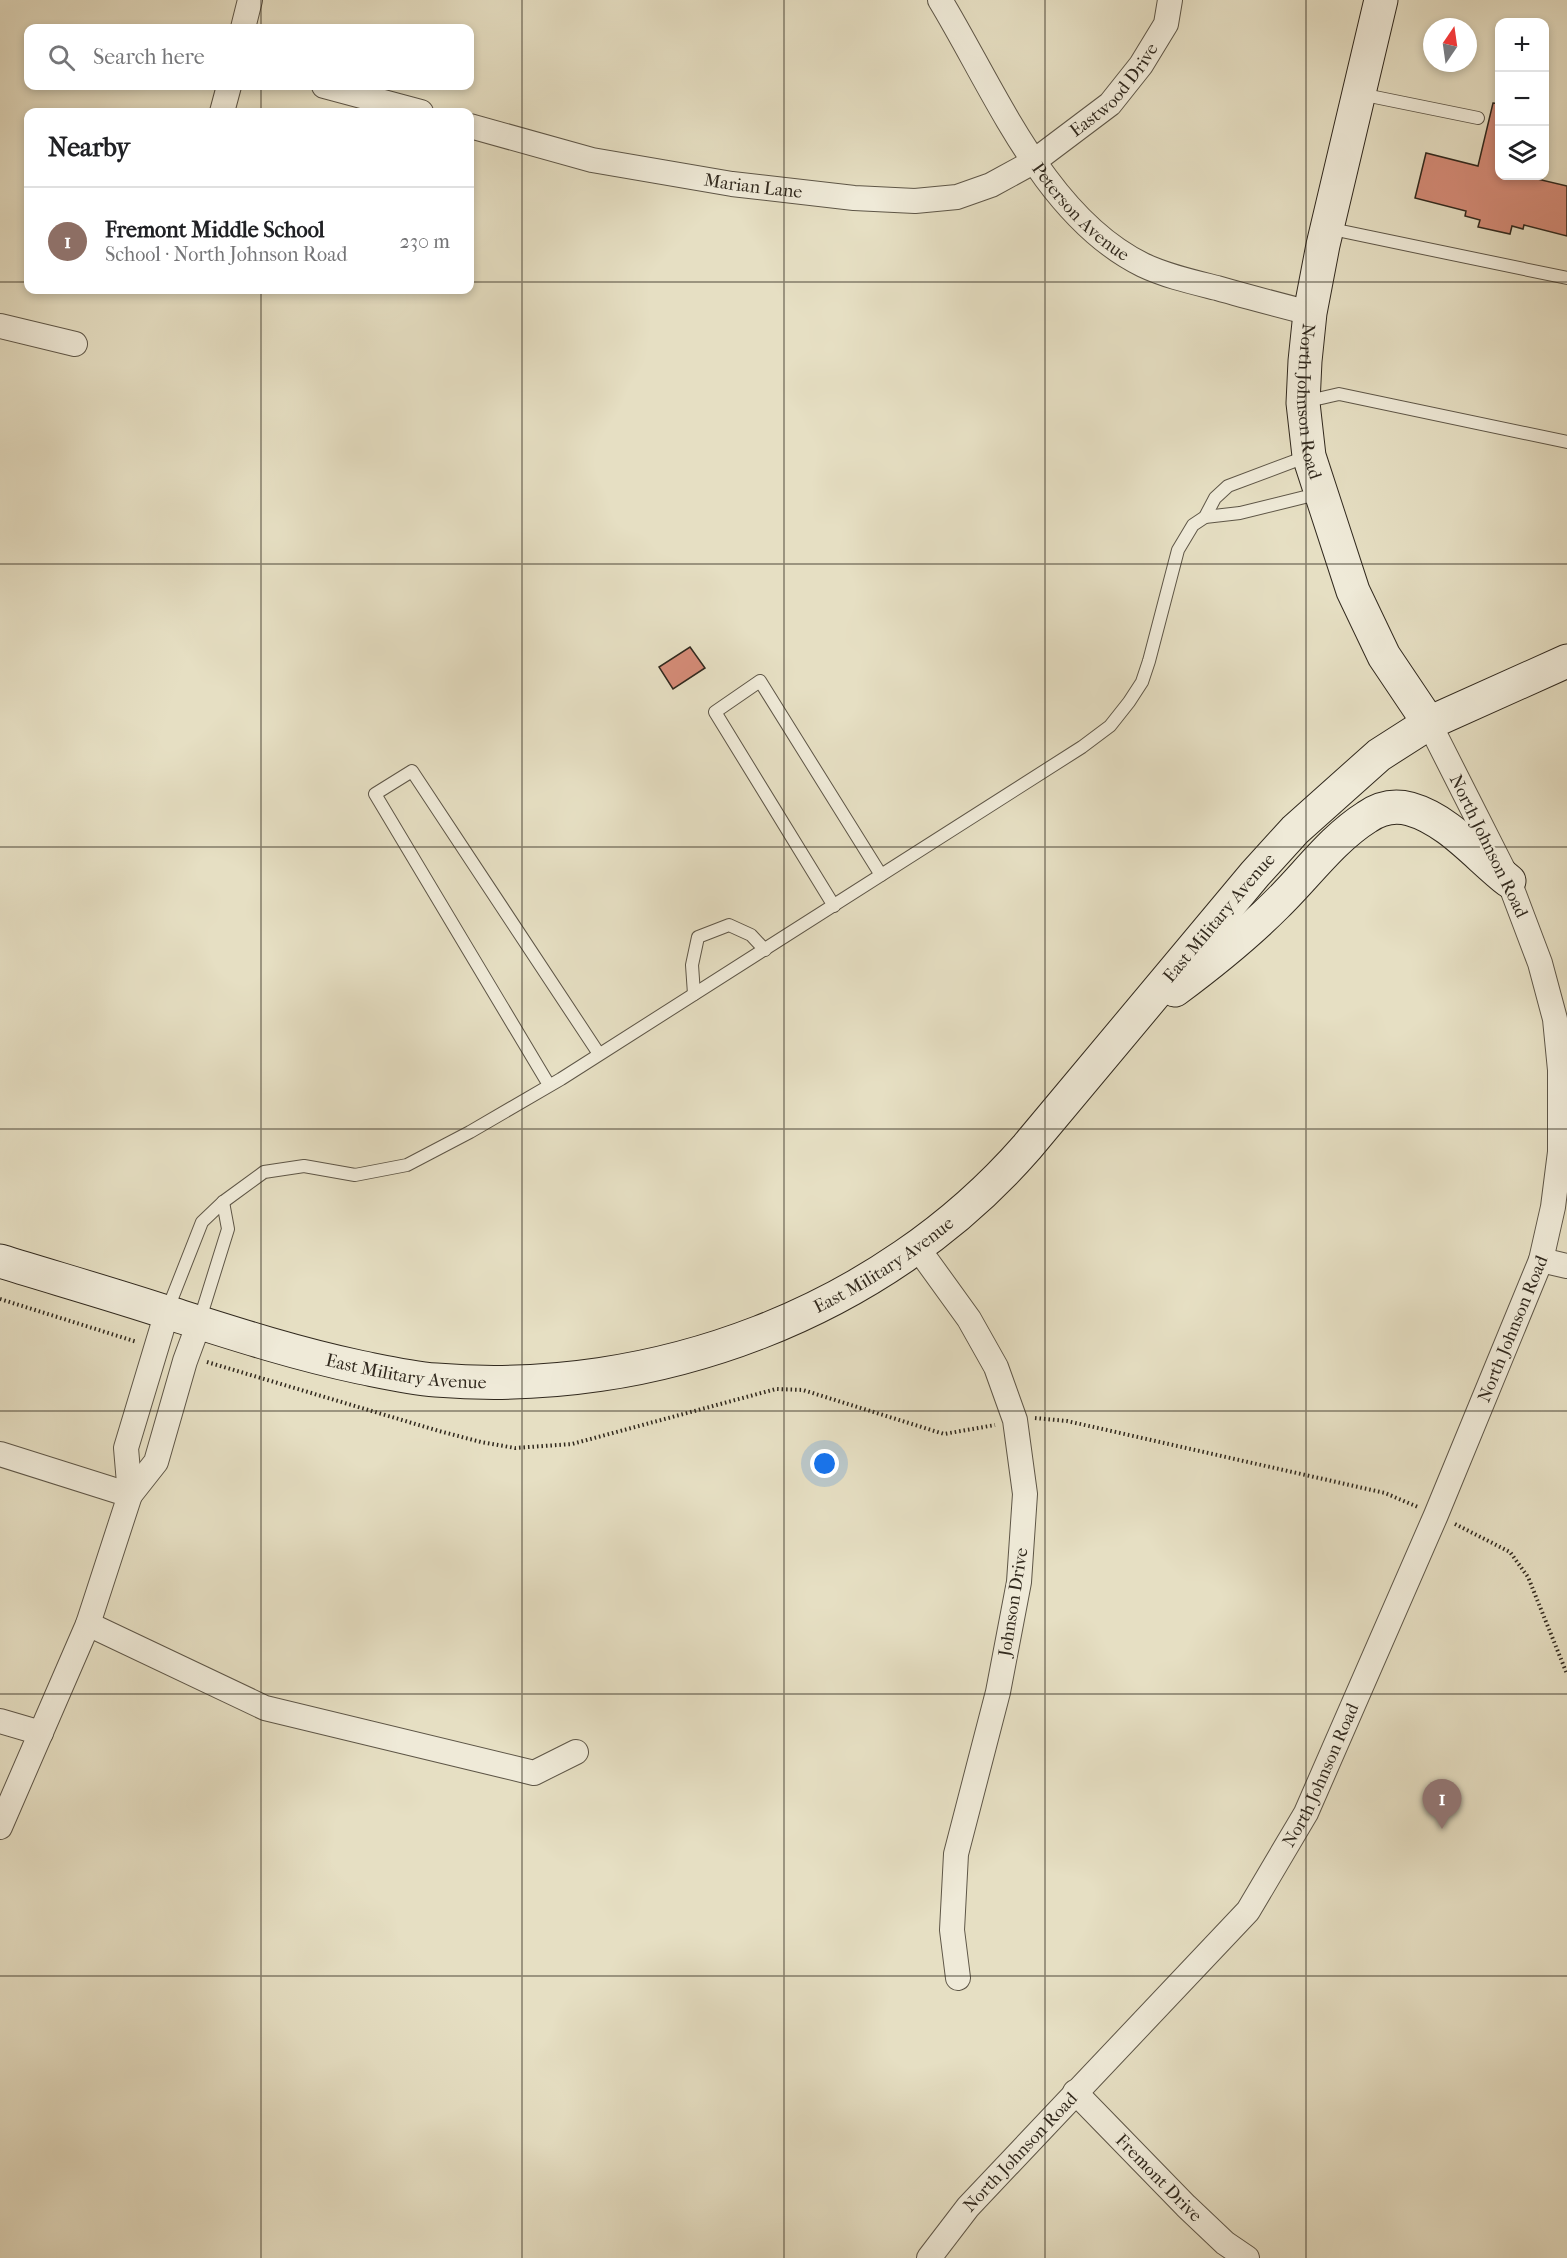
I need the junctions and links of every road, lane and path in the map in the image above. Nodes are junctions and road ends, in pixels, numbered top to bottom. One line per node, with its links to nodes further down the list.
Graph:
1 (250, 0): 5 (street)
2 (940, 0): 13 (street, Peterson Avenue)
3 (1170, 0): 13 (street, Eastwood Drive)
4 (1382, 0): 8 (main road, North Johnson Road)
5 (244, 24)
6 (228, 90): 9 (street)
7 (339, 90): 10 (street)
8 (1359, 94): 11 (lane); 14 (main road, North Johnson Road)
9 (223, 108)
10 (406, 108)
11 (1478, 118)
12 (474, 127): 13 (street, Marian Lane)
13 (1033, 162): 16 (street, Peterson Avenue)
14 (1327, 228): 15 (lane); 16 (main road, North Johnson Road)
15 (1567, 278)
16 (1310, 313): 19 (main road, North Johnson Road)
17 (0, 326): 18 (street)
18 (75, 345)
19 (1303, 403): 20 (lane); 21 (main road, North Johnson Road)
20 (1567, 442)
21 (1309, 456): 22 (main road, North Johnson Road); 23 (lane)
22 (1321, 493): 23 (lane); 25 (main road, North Johnson Road)
23 (1204, 517): 26 (lane)
24 (1567, 662): 25 (main road, East Military Avenue)
25 (1429, 723): 27 (street, North Johnson Road); 31 (main road, East Military Avenue)
26 (881, 875): 28 (lane); 28 (lane)
27 (1509, 881): 31 (main road); 36 (street, North Johnson Road)
28 (834, 906): 29 (lane)
29 (765, 950): 30 (lane); 30 (lane)
30 (694, 994): 32 (lane)
31 (1133, 1022): 35 (main road, East Military Avenue)
32 (599, 1054): 33 (lane); 33 (lane)
33 (549, 1085): 34 (lane)
34 (222, 1202): 40 (lane); 41 (lane)
35 (917, 1247): 41 (main road, East Military Avenue); 44 (street, Johnson Drive)
36 (1541, 1260): 38 (street); 47 (street, North Johnson Road)
37 (0, 1261): 40 (main road, East Military Avenue)
38 (1567, 1266)
39 (0, 1299): 42 (path)
40 (167, 1312): 41 (main road, East Military Avenue); 42 (street)
41 (199, 1323): 43 (street)
42 (156, 1348): 46 (street)
43 (187, 1356): 44 (path); 46 (street)
44 (1015, 1420): 47 (path); 54 (street, Johnson Drive)
45 (0, 1454): 46 (street)
46 (130, 1495): 48 (street)
47 (1436, 1515): 49 (path); 55 (street, North Johnson Road)
48 (88, 1624): 51 (street); 52 (street)
49 (1567, 1674)
50 (0, 1721): 51 (street)
51 (40, 1733): 53 (street)
52 (576, 1752)
53 (0, 1827)
54 (958, 1978)
55 (1075, 2092): 56 (street, North Johnson Road); 57 (street, Fremont Drive)
56 (929, 2258)
57 (1247, 2258)

